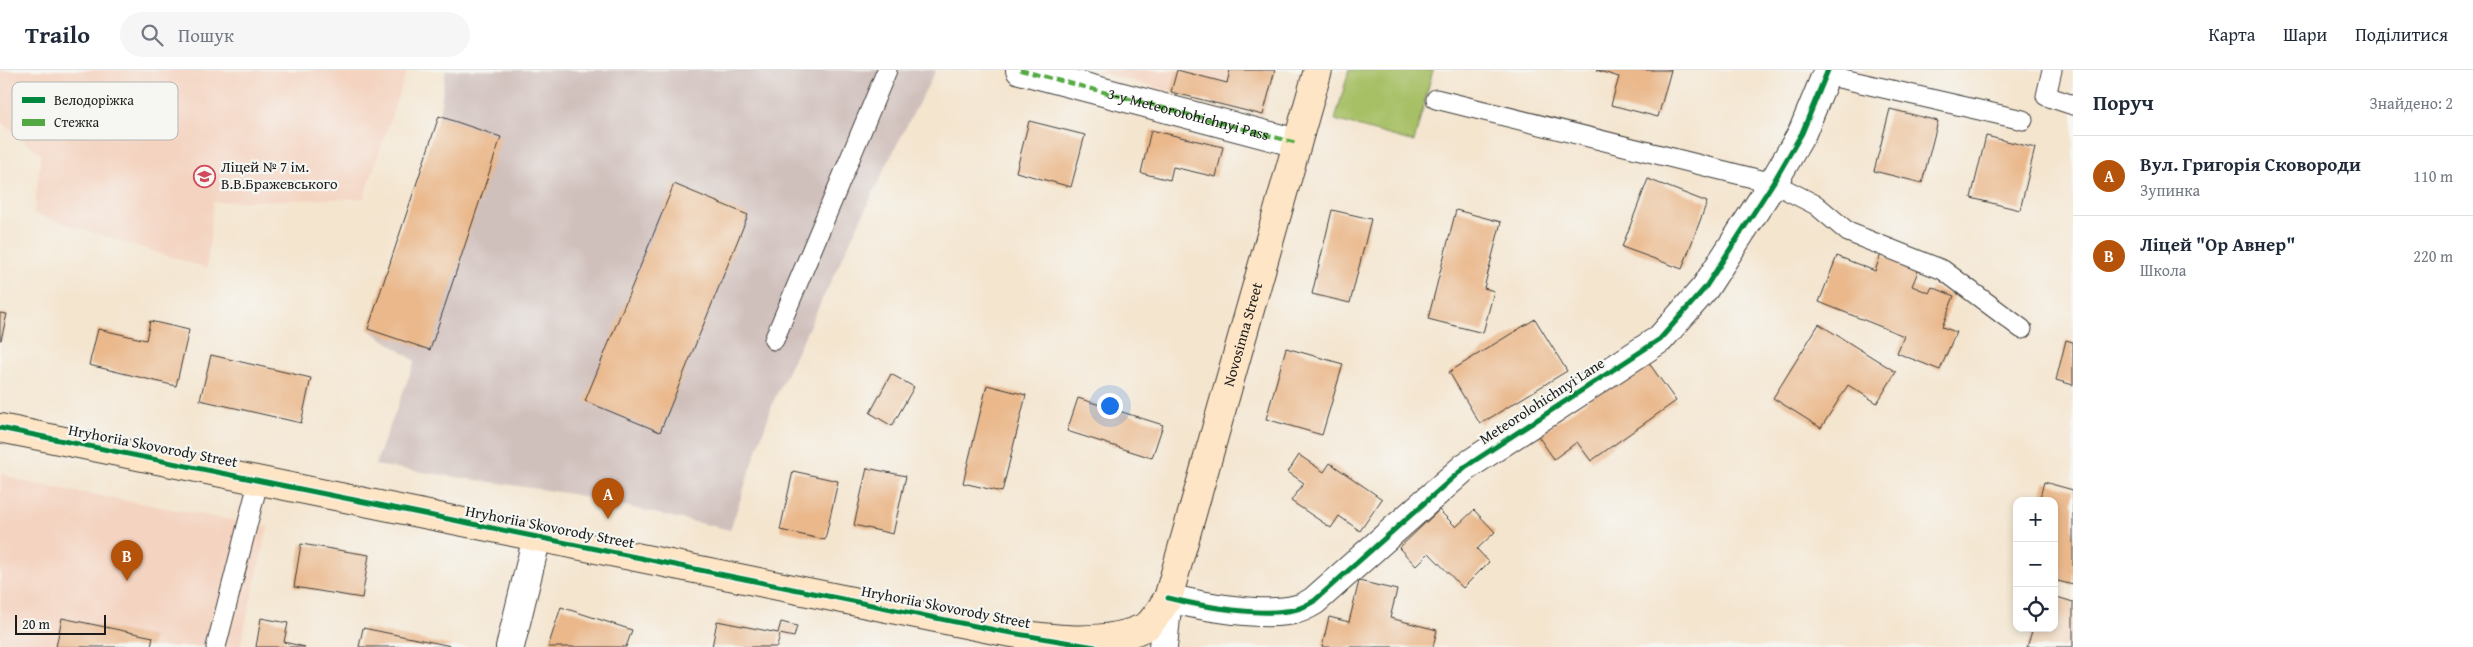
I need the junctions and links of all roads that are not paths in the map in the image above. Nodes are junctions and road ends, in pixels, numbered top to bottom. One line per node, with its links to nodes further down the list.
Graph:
1 (887, 70): 12 (lane)
2 (1020, 70): 9 (street, 3-y Meteorolohichnyi Pass)
3 (1318, 70): 9 (street, Novosinna Street)
4 (2052, 70): 7 (lane)
5 (1827, 73): 8 (lane); 10 (street, Meteorolohichnyi Lane)
6 (1436, 98): 10 (lane)
7 (2073, 105)
8 (2023, 120)
9 (1297, 143): 16 (street, Novosinna Street)
10 (1773, 183): 11 (lane); 16 (street, Meteorolohichnyi Lane)
11 (2022, 329)
12 (774, 340)
13 (0, 428): 14 (street, Hryhoriia Skovorody Street)
14 (259, 479): 15 (street, Hryhoriia Skovorody Street); 19 (lane)
15 (537, 537): 18 (street, Hryhoriia Skovorody Street); 20 (street)
16 (1168, 598): 17 (street, Novosinna Street)
17 (1156, 636): 18 (street, Hryhoriia Skovorody Street)
18 (1090, 646)
19 (216, 647)
20 (510, 647)

